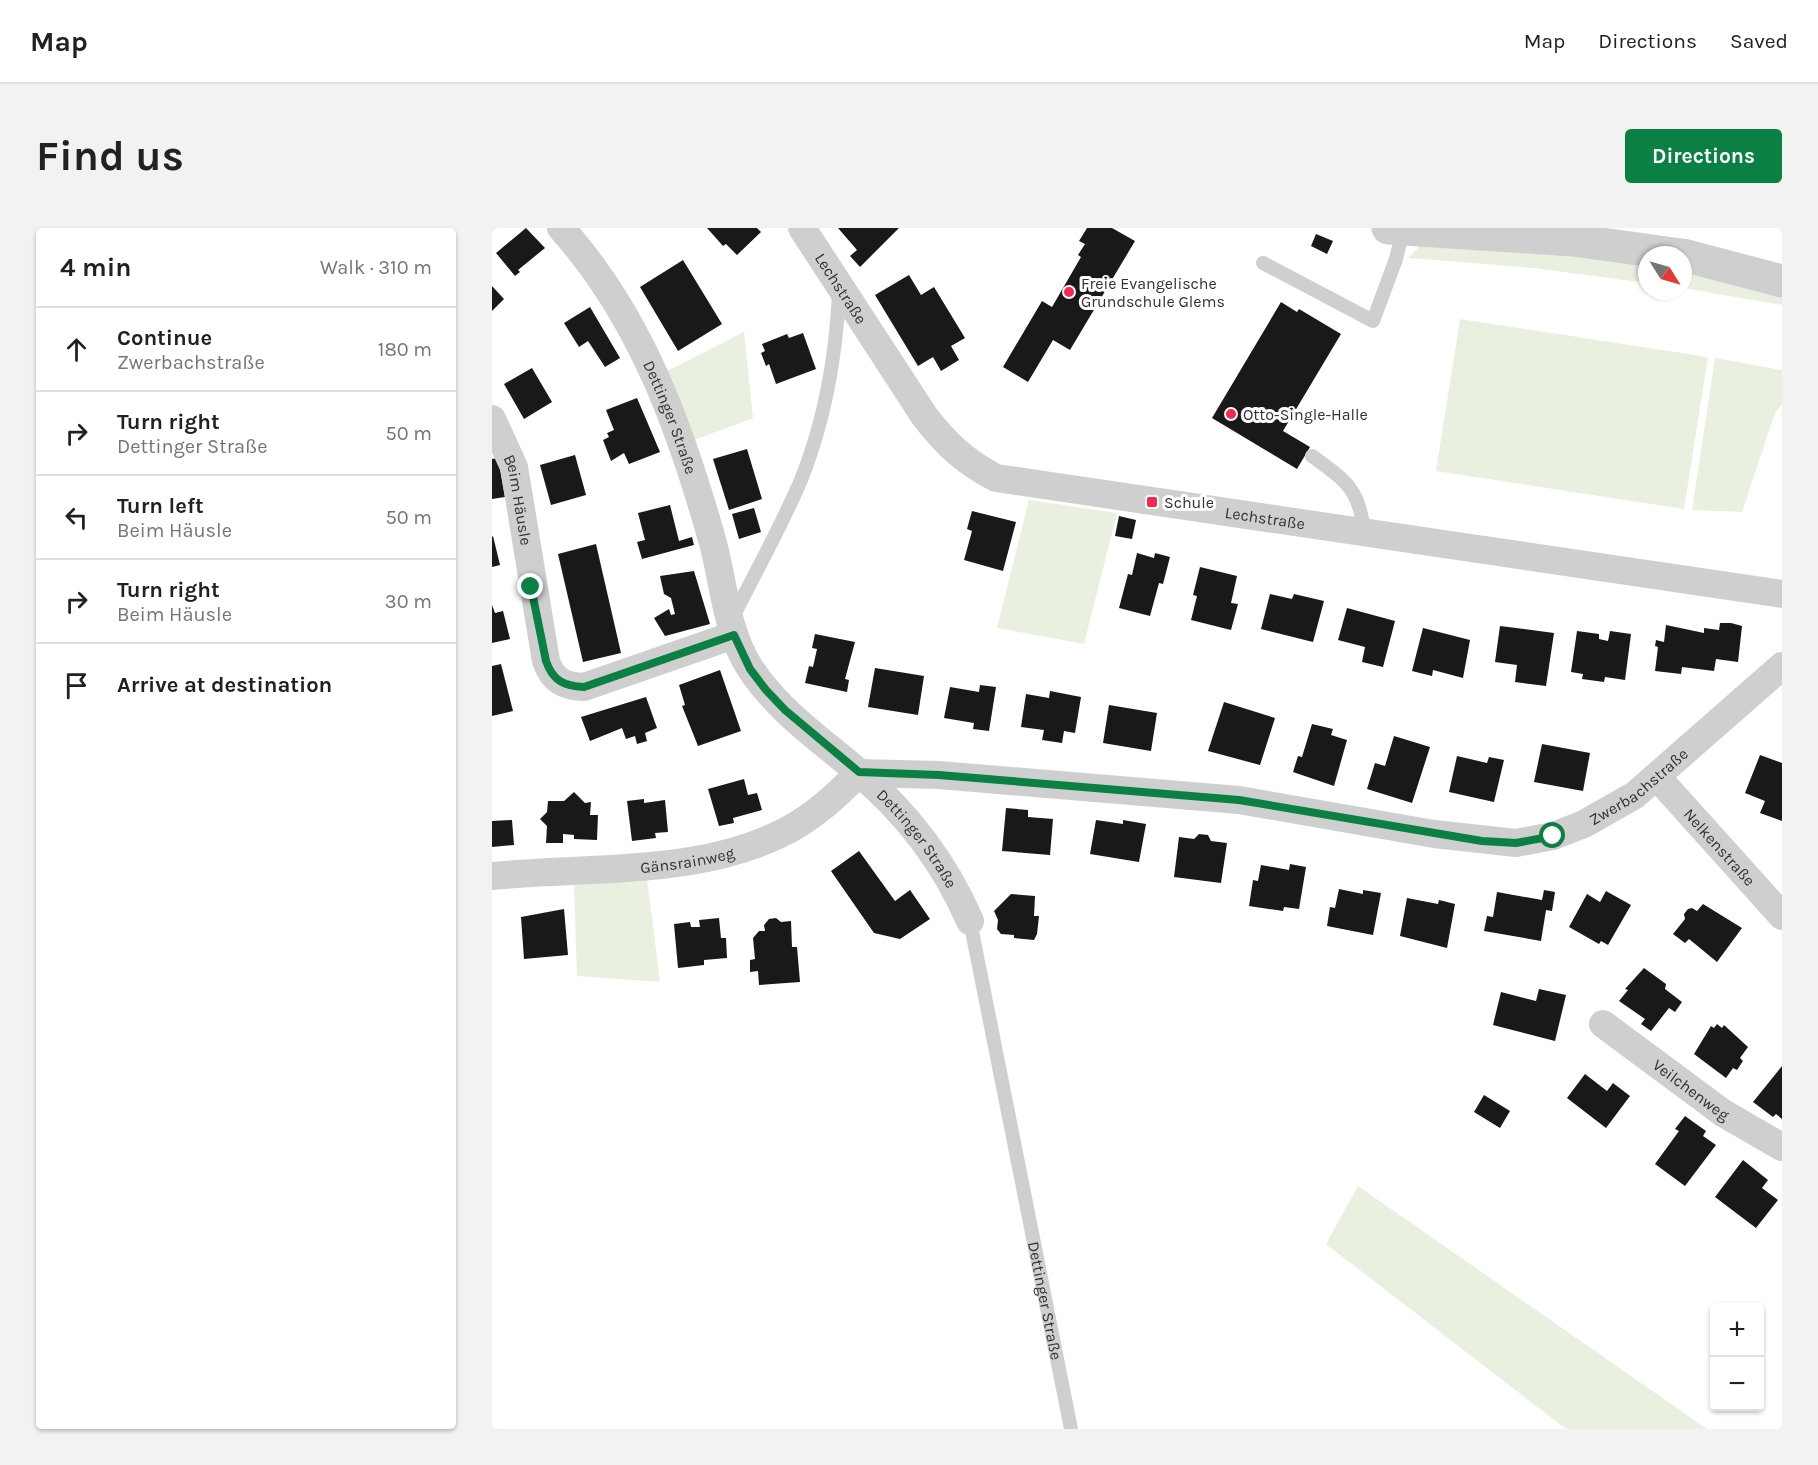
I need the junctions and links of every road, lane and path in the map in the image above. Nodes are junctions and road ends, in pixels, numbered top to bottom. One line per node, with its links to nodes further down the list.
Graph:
1 (561, 228): 13 (street, Dettinger Straße)
2 (801, 228): 8 (street, Lechstraße)
3 (1396, 229): 4 (street); 6 (lane)
4 (1638, 249)
5 (1692, 258): 7 (street)
6 (1263, 263)
7 (1782, 280)
8 (840, 285): 11 (street, Lechstraße); 13 (lane)
9 (492, 419): 13 (street, Beim Häusle)
10 (1312, 456): 11 (lane)
11 (1364, 533): 12 (street, Lechstraße)
12 (1782, 594)
13 (733, 628): 15 (street, Dettinger Straße)
14 (1782, 666): 16 (street, Zwerbachstraße)
15 (859, 772): 16 (street, Zwerbachstraße); 17 (street, Gänsrainweg); 19 (street, Dettinger Straße)
16 (1658, 777): 18 (street, Nelkenstraße)
17 (492, 876)
18 (1782, 916)
19 (970, 921): 22 (lane, Dettinger Straße)
20 (1603, 1024): 21 (street, Veilchenweg)
21 (1782, 1147)
22 (1071, 1429)

